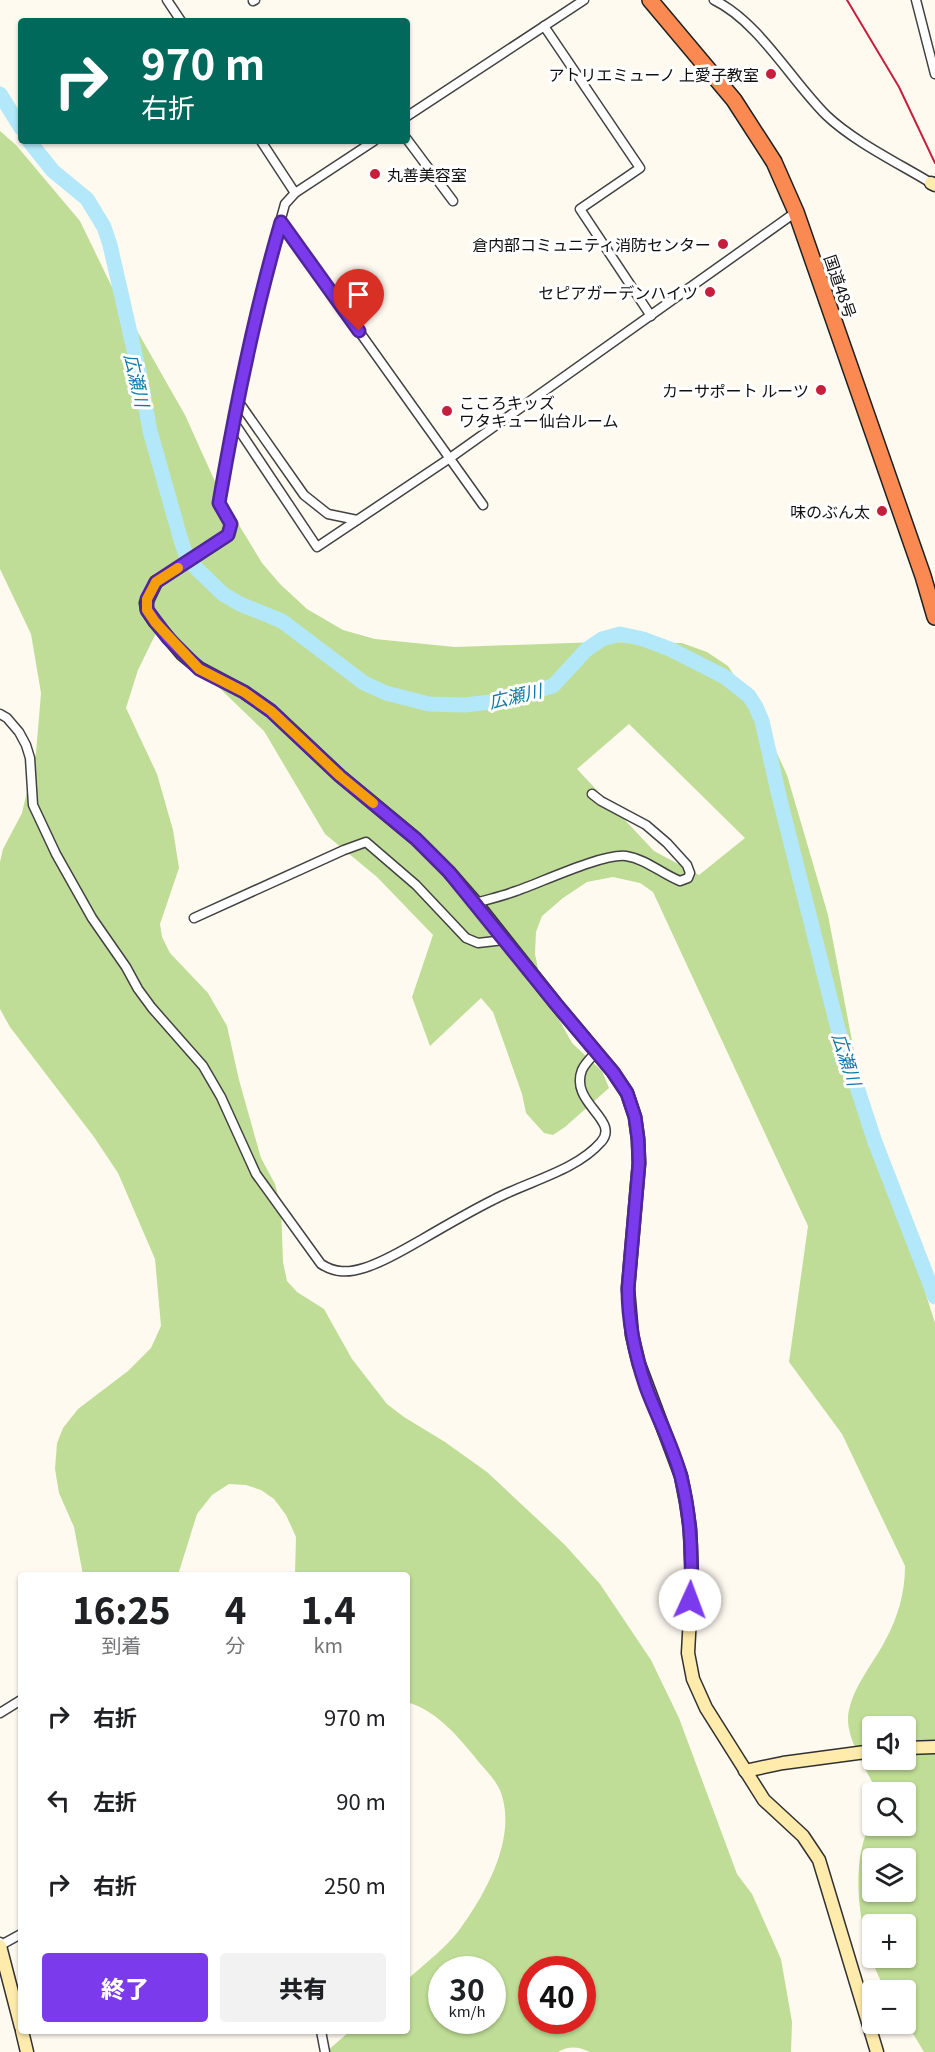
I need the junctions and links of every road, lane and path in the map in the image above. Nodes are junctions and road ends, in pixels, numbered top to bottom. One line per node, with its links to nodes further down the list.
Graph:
1 (167, 0): 6 (street)
2 (584, 0): 7 (street)
3 (650, 0): 16 (highway, 国道48号)
4 (714, 0): 13 (street)
5 (916, 0): 8 (street)
6 (179, 18)
7 (544, 26): 9 (street); 18 (street)
8 (935, 74)
9 (410, 114)
10 (410, 143): 15 (street)
11 (263, 144): 14 (street)
12 (363, 144): 14 (street)
13 (933, 184)
14 (296, 192): 17 (street)
15 (453, 201)
16 (796, 212): 18 (street); 24 (highway, 国道48号)
17 (281, 222): 19 (street); 21 (street)
18 (651, 316): 21 (street)
19 (238, 401): 20 (street); 23 (street)
20 (233, 421): 23 (street); 25 (street)
21 (450, 458): 22 (street); 23 (street)
22 (483, 505)
23 (357, 520)
24 (929, 574): 26 (highway, 国道48号)
25 (156, 582): 29 (street)
26 (935, 617)
27 (0, 714): 32 (street)
28 (592, 794): 29 (street)
29 (476, 903): 31 (street)
30 (195, 918): 31 (street)
31 (504, 940): 32 (street)
32 (596, 1052): 38 (street)
33 (18, 1702): 34 (street)
34 (0, 1713)
35 (935, 1747): 36 (street)
36 (916, 1748)
37 (862, 1752): 38 (street)
38 (745, 1771): 46 (street)
39 (18, 1935): 40 (street)
40 (0, 1944): 41 (street)
41 (18, 2014)
42 (23, 2034): 44 (street)
43 (322, 2034): 45 (street)
44 (27, 2052)
45 (325, 2052)
46 (877, 2052)

